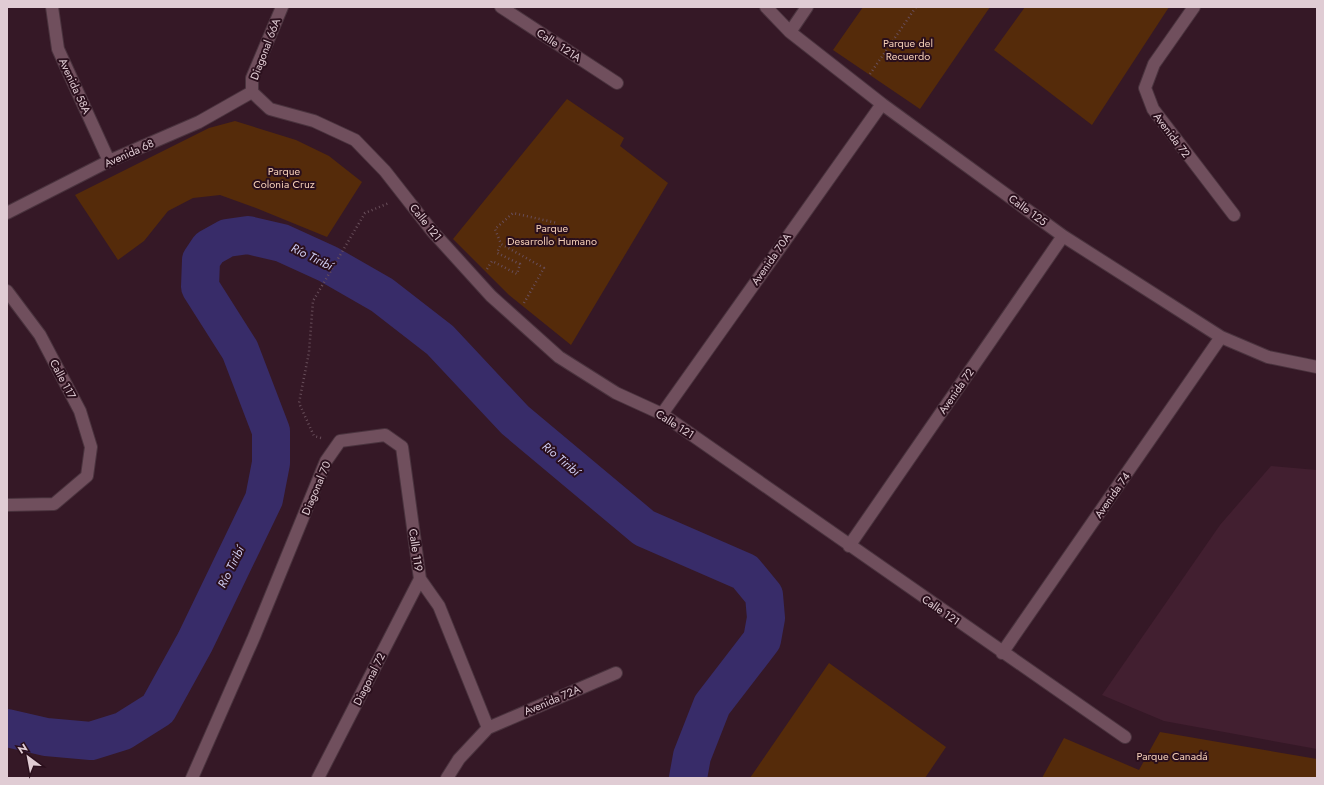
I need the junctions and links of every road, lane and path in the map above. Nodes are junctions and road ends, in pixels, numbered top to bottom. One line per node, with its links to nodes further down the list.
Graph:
1 (52, 7): 13 (street, Avenida 58A)
2 (282, 7): 11 (street, Diagonal 66A)
3 (501, 7): 9 (street, Calle 121A)
4 (766, 7): 8 (street, Calle 125)
5 (807, 7): 8 (street)
6 (916, 7): 10 (path)
7 (1194, 7): 16 (street, Avenida 72)
8 (790, 32): 10 (street, Calle 125)
9 (617, 83)
10 (861, 88): 12 (street, Calle 125)
11 (252, 92): 13 (street, Avenida 68); 14 (street, Calle 121)
12 (882, 104): 18 (street, Calle 125); 25 (street, Avenida 70A)
13 (109, 161): 15 (street, Avenida 68)
14 (405, 196): 25 (street, Calle 121); 26 (path)
15 (7, 213)
16 (1234, 215)
17 (557, 223): 19 (path)
18 (1063, 236): 23 (street, Calle 125); 28 (street, Avenida 72)
19 (501, 244): 20 (path); 22 (path)
20 (486, 272)
21 (7, 291): 27 (street, Calle 117)
22 (522, 306)
23 (1221, 338): 24 (street, Calle 125); 30 (street, Avenida 74)
24 (1317, 366)
25 (662, 414): 28 (street, Calle 121)
26 (340, 441): 29 (street, Calle 119); 34 (street, Diagonal 70)
27 (7, 505)
28 (849, 546): 30 (street, Calle 121)
29 (420, 580): 32 (street, Calle 119); 35 (street, Diagonal 72)
30 (1002, 653): 33 (street, Calle 121)
31 (616, 673): 32 (street, Avenida 72A)
32 (488, 728): 36 (street)
33 (1125, 737)
34 (192, 778)
35 (318, 778)
36 (447, 778)

